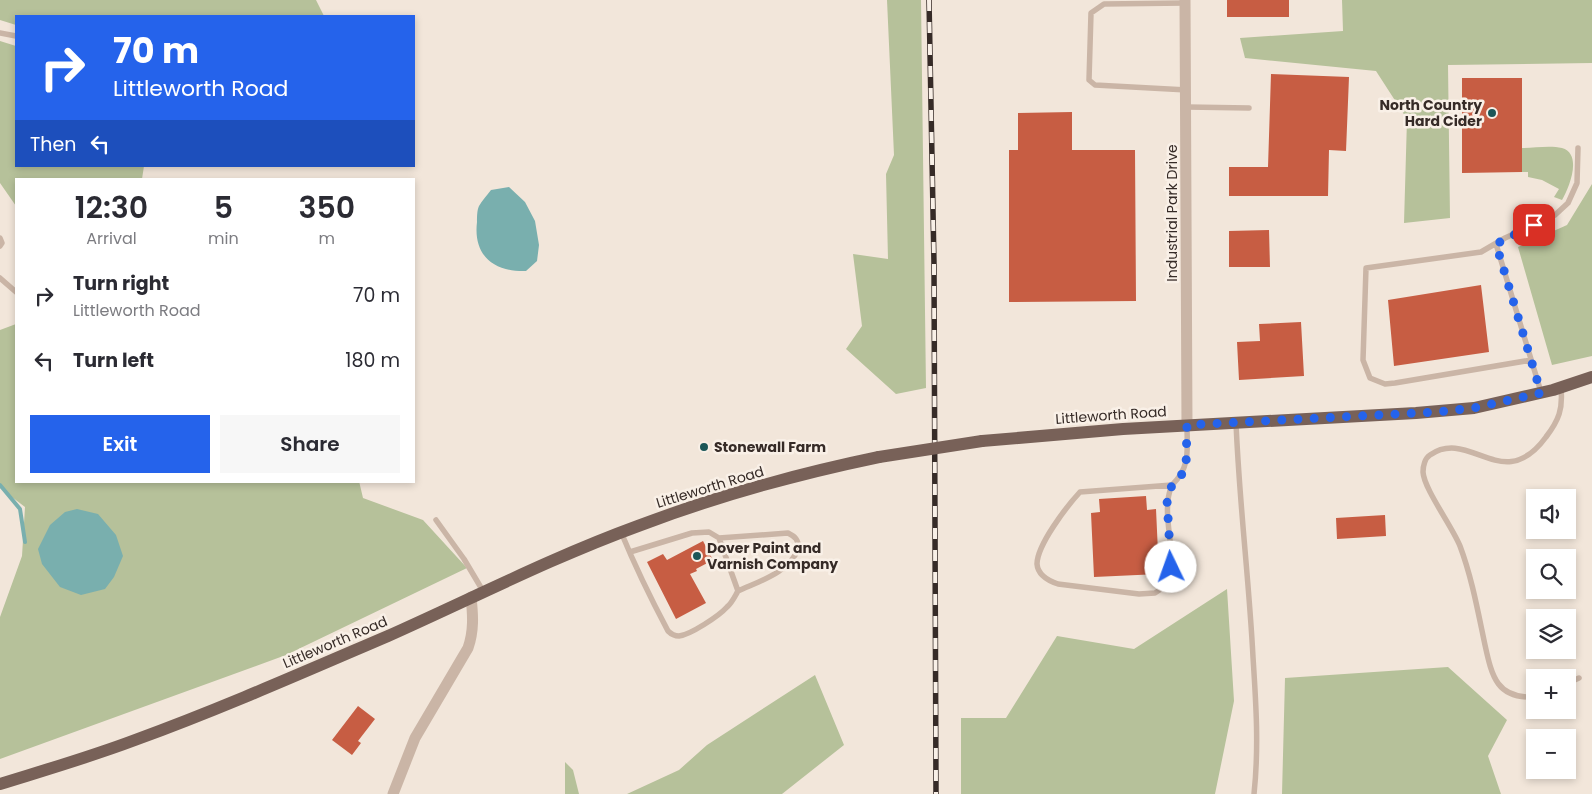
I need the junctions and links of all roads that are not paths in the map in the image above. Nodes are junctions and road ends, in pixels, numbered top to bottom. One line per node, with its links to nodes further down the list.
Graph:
1 (1186, 2): 4 (street, Industrial Park Drive); 4 (lane)
2 (0, 33): 3 (lane)
3 (15, 36)
4 (1187, 90): 5 (street, Industrial Park Drive)
5 (1187, 107): 6 (lane); 18 (street, Industrial Park Drive)
6 (1249, 108)
7 (1578, 148): 9 (lane)
8 (0, 238): 10 (lane)
9 (1496, 244): 13 (lane); 13 (lane)
10 (0, 246)
11 (0, 278): 12 (lane)
12 (15, 291)
13 (1531, 360): 16 (lane)
14 (1592, 377): 15 (main road, Littleworth Road)
15 (1561, 388): 16 (main road, Littleworth Road); 28 (lane)
16 (1541, 393): 17 (main road, Littleworth Road)
17 (1236, 422): 18 (main road, Littleworth Road); 31 (lane)
18 (1187, 425): 19 (lane); 21 (main road, Littleworth Road, bridge)
19 (1172, 485): 19 (lane)
20 (436, 520): 25 (lane)
21 (621, 532): 23 (lane); 25 (main road, Littleworth Road)
22 (719, 538): 23 (lane); 24 (lane); 24 (lane)
23 (630, 552): 24 (lane)
24 (738, 590)
25 (477, 594): 29 (main road, Littleworth Road); 30 (street)
26 (1579, 678): 27 (lane)
27 (1576, 679)
28 (1526, 698)
29 (0, 784)
30 (393, 794)
31 (1254, 794)

